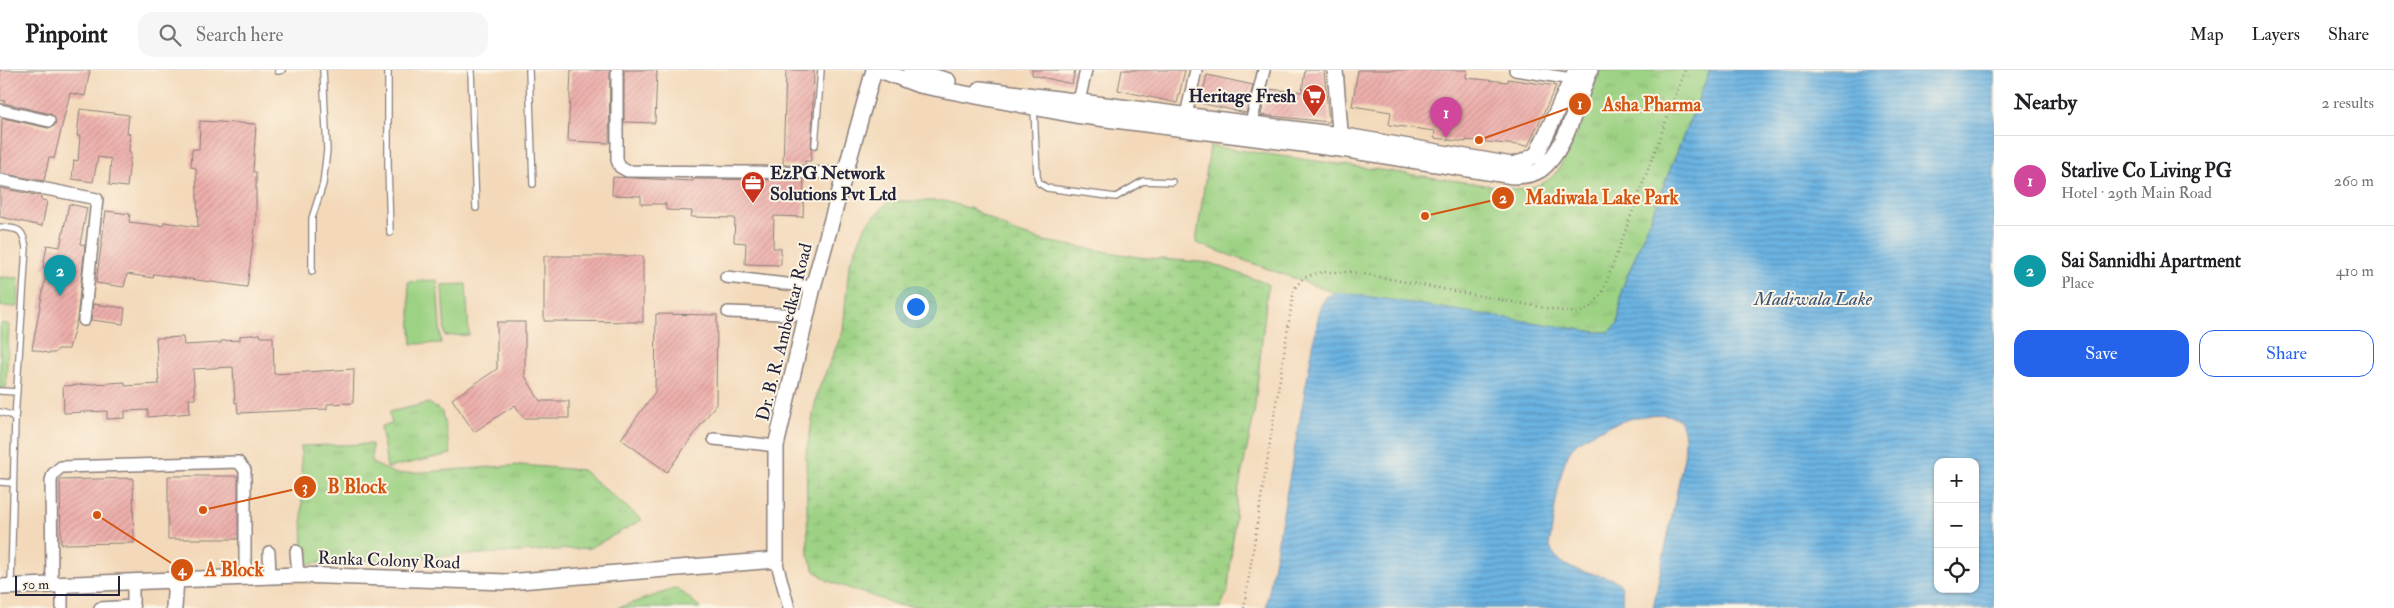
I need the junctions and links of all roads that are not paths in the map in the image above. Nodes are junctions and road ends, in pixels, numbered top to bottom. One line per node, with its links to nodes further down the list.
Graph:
1 (323, 70): 33 (lane)
2 (388, 70): 32 (lane)
3 (470, 70): 30 (lane)
4 (529, 70): 29 (lane)
5 (617, 70): 26 (street)
6 (821, 70): 25 (lane)
7 (874, 70): 26 (main road, Dr. B. R. Ambedkar Road)
8 (880, 70): 19 (main road)
9 (911, 70): 16 (main road)
10 (1086, 70): 18 (street)
11 (1196, 70): 21 (street)
12 (1264, 70): 23 (street)
13 (1335, 70): 24 (main road)
14 (1515, 70): 17 (street)
15 (1590, 70): 24 (main road)
16 (935, 74): 18 (main road)
17 (1574, 74): 24 (main road)
18 (1079, 101): 21 (main road)
19 (1034, 108): 24 (main road); 28 (lane)
20 (0, 110): 22 (street)
21 (1186, 115): 23 (main road)
22 (49, 120)
23 (1251, 123): 24 (main road)
24 (1340, 142)
25 (815, 145)
26 (845, 173): 35 (main road, Dr. B. R. Ambedkar Road)
27 (0, 180): 38 (street)
28 (1172, 182)
29 (533, 184)
30 (476, 208)
31 (0, 227): 40 (lane)
32 (390, 233)
33 (312, 271)
34 (726, 277): 35 (street)
35 (813, 287): 37 (main road, Dr. B. R. Ambedkar Road)
36 (728, 312): 37 (street)
37 (806, 315): 44 (main road, Dr. B. R. Ambedkar Road)
38 (84, 320)
39 (0, 391): 40 (lane)
40 (16, 392): 42 (lane)
41 (0, 412): 42 (lane)
42 (15, 420): 46 (lane)
43 (714, 438): 44 (street)
44 (776, 446): 49 (main road, Dr. B. R. Ambedkar Road)
45 (0, 482): 46 (lane)
46 (13, 483): 56 (lane)
47 (296, 551): 50 (street)
48 (269, 552): 51 (street)
49 (776, 560): 50 (main road, Ranka Colony Road); 61 (street, Dr. B. R. Ambedkar Road)
50 (298, 575): 51 (main road, Ranka Colony Road)
51 (270, 576): 52 (main road, Ranka Colony Road)
52 (245, 577): 53 (main road, Ranka Colony Road); 55 (street)
53 (176, 579): 54 (main road, Ranka Colony Road); 60 (main road)
54 (133, 581): 55 (main road, Ranka Colony Road); 57 (street)
55 (57, 584): 56 (main road, Ranka Colony Road); 58 (street)
56 (5, 587)
57 (133, 607): 59 (street)
58 (62, 608)
59 (100, 608)
60 (174, 608)
61 (789, 608)

